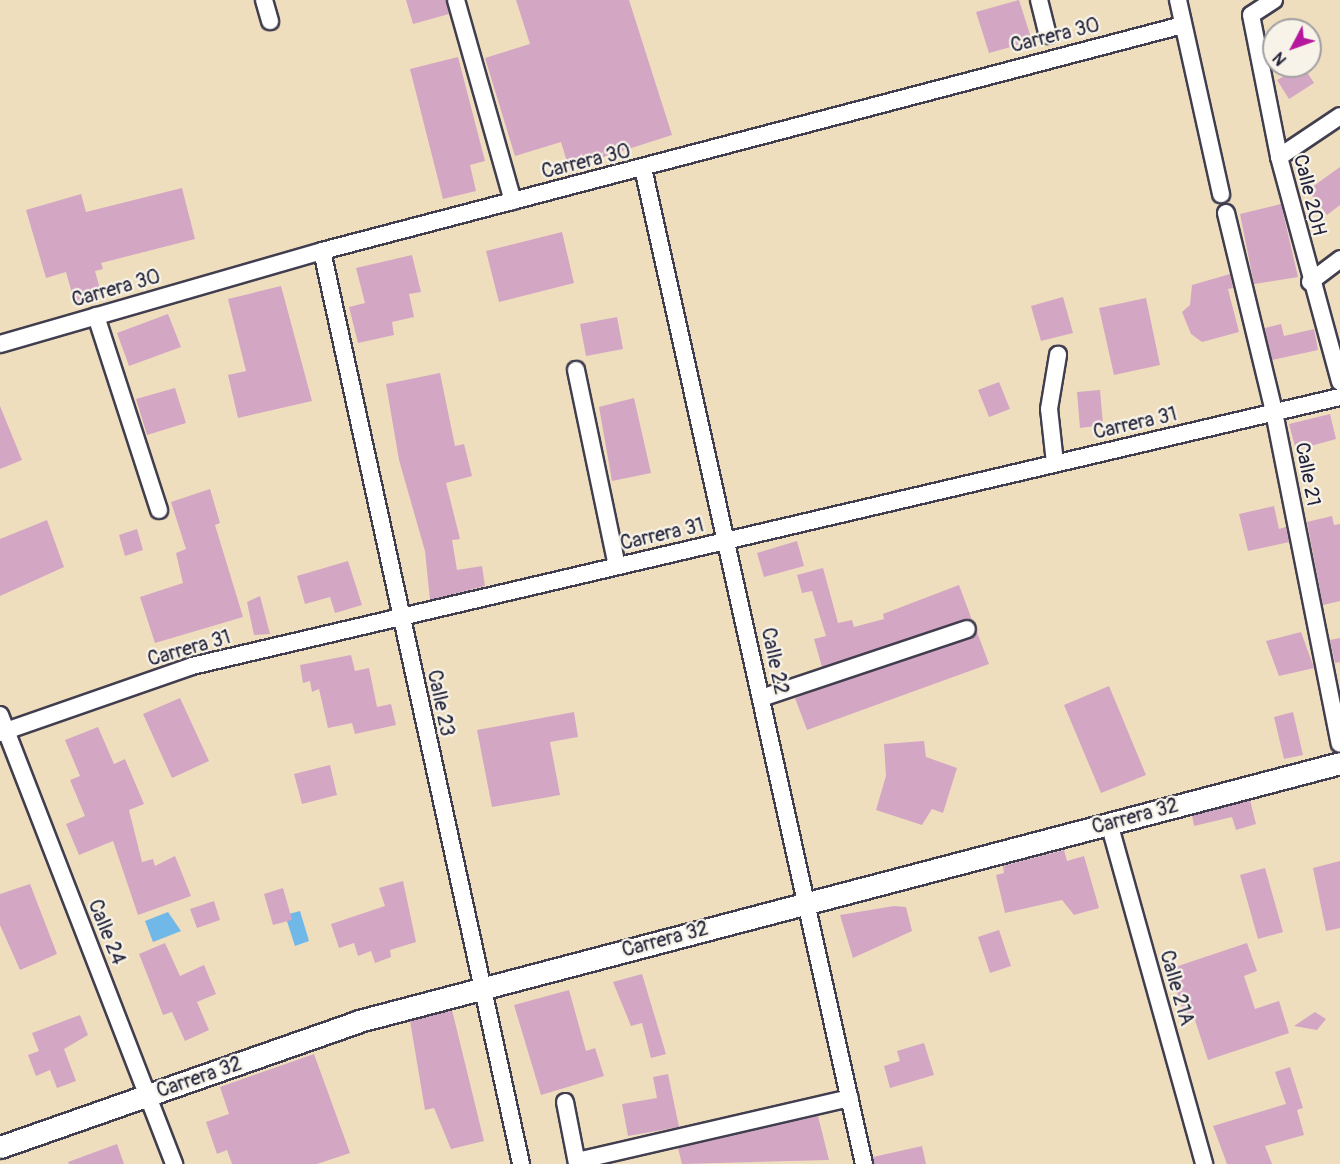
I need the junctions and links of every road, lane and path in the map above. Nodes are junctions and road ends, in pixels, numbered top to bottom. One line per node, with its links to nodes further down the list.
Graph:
1 (264, 0): 6 (street)
2 (456, 0): 13 (street)
3 (1039, 0): 8 (street)
4 (1178, 0): 7 (street)
5 (1274, 0): 10 (street, Calle 20H)
6 (270, 21)
7 (1183, 26): 11 (street, Carrera 30); 12 (street)
8 (1048, 35)
9 (1340, 116): 10 (street)
10 (1279, 157): 17 (street, Calle 20H)
11 (643, 168): 13 (street, Carrera 30); 27 (street, Calle 22)
12 (1221, 194)
13 (513, 201): 15 (street, Carrera 30)
14 (1226, 213): 24 (street, Calle 21)
15 (322, 251): 18 (street, Carrera 30); 29 (street, Calle 23)
16 (1340, 259): 17 (street)
17 (1310, 282): 22 (street, Calle 20H)
18 (96, 316): 19 (street, Carrera 30); 26 (street)
19 (0, 344)
20 (1058, 355): 25 (street)
21 (576, 370): 28 (street)
22 (1340, 382)
23 (1340, 397): 24 (street, Carrera 31)
24 (1274, 412): 25 (street, Carrera 31); 33 (street, Calle 21)
25 (1055, 463): 27 (street, Carrera 31)
26 (159, 510)
27 (728, 540): 28 (street, Carrera 31); 31 (street, Calle 22)
28 (617, 566): 29 (street, Carrera 31)
29 (402, 616): 32 (street, Carrera 31); 37 (street, Calle 23)
30 (966, 629): 31 (street)
31 (761, 698): 36 (street, Calle 22)
32 (2, 726): 38 (street, Calle 24)
33 (1340, 744)
34 (1340, 763): 35 (street, Carrera 32)
35 (1109, 823): 36 (street, Carrera 32); 46 (street, Calle 21A)
36 (807, 902): 37 (street, Carrera 32); 39 (street, Calle 22)
37 (479, 987): 38 (street, Carrera 32); 44 (street, Calle 23)
38 (149, 1094): 41 (street, Carrera 32); 43 (street, Calle 24)
39 (850, 1098): 42 (street); 45 (street, Calle 22)
40 (565, 1102): 42 (street)
41 (0, 1147)
42 (577, 1163)
43 (174, 1164)
44 (521, 1164)
45 (864, 1164)
46 (1204, 1164)

